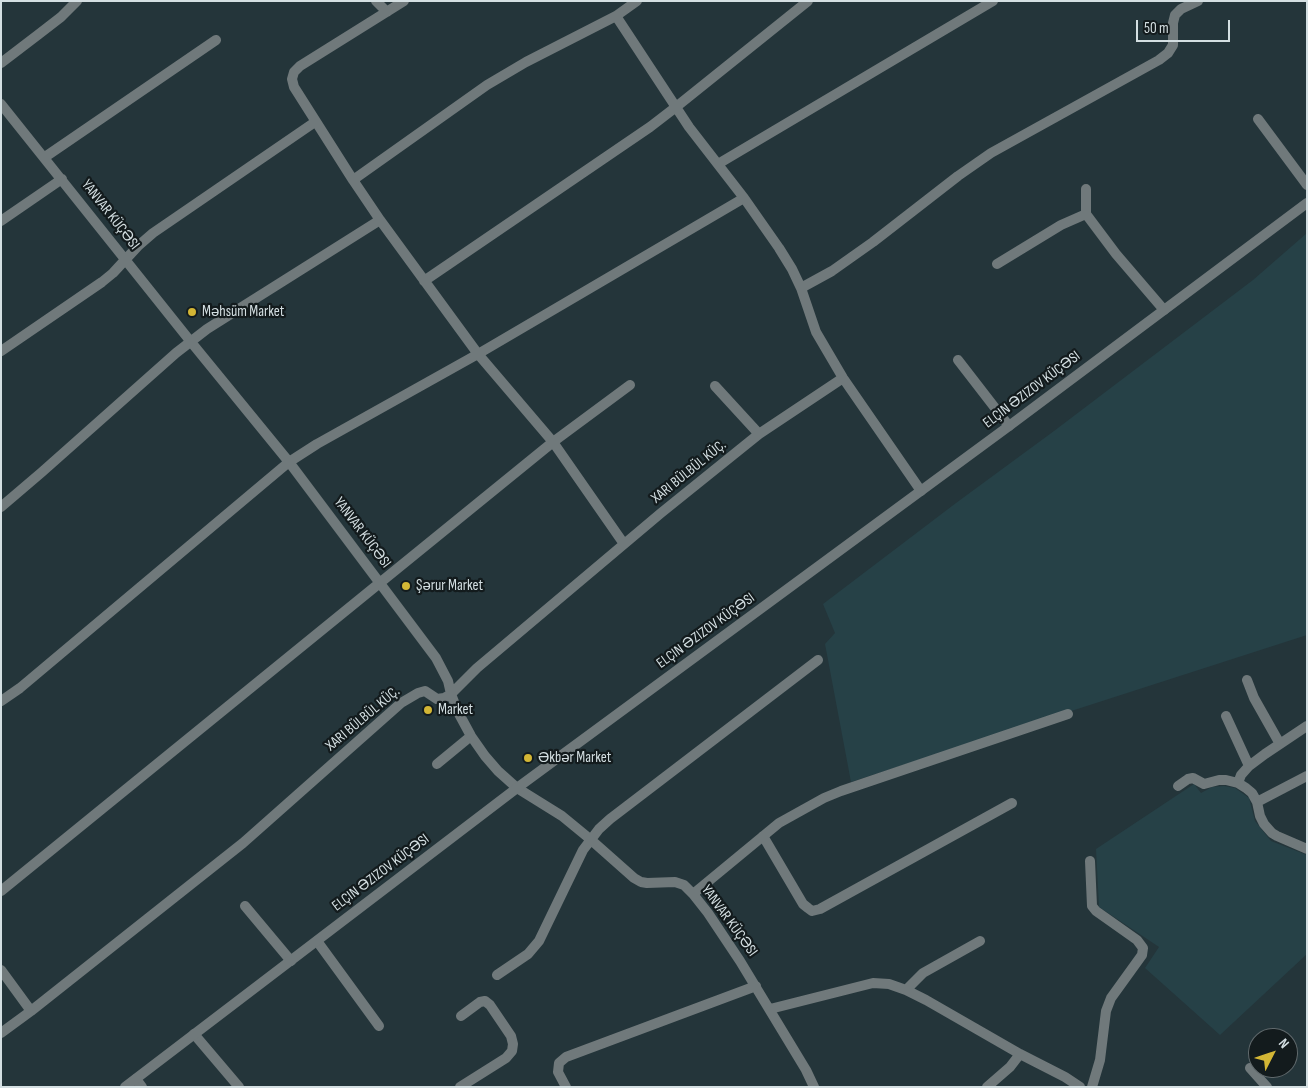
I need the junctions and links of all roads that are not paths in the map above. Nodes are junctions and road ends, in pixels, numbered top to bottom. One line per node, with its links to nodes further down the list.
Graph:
1 (77, 1): 11 (street)
2 (376, 1): 8 (street)
3 (637, 1): 9 (street)
4 (808, 1): 12 (street)
5 (993, 1): 17 (street)
6 (1198, 1): 30 (street)
7 (402, 2): 8 (street)
8 (387, 12): 15 (street)
9 (616, 16): 12 (street); 19 (street)
10 (216, 40): 16 (street)
11 (1, 62)
12 (676, 107): 17 (street); 29 (street)
13 (3, 110): 16 (street, YANVAR KÜÇƏSI)
14 (1258, 119): 20 (street)
15 (315, 122): 19 (street); 27 (street)
16 (45, 157): 18 (street, YANVAR KÜÇƏSI)
17 (718, 164): 22 (street)
18 (62, 179): 26 (street); 27 (street, YANVAR KÜÇƏSI)
19 (353, 180): 25 (street)
20 (1307, 185)
21 (1086, 189): 24 (street)
22 (744, 198): 30 (street); 34 (street)
23 (1307, 203): 31 (street, ELÇIN ƏZIZOV KÜÇƏSI)
24 (1086, 214): 28 (street); 31 (street)
25 (380, 220): 29 (street); 32 (street)
26 (1, 221)
27 (126, 260): 32 (street, YANVAR KÜÇƏSI); 33 (street)
28 (997, 264)
29 (424, 281): 34 (street)
30 (801, 288): 36 (street)
31 (1164, 310): 39 (street, ELÇIN ƏZIZOV KÜÇƏSI)
32 (191, 342): 42 (street, YANVAR KÜÇƏSI); 44 (street)
33 (1, 351)
34 (478, 354): 41 (street); 42 (street)
35 (958, 360): 39 (street)
36 (843, 378): 40 (street); 43 (street)
37 (630, 385): 41 (street)
38 (715, 386): 40 (street)
39 (1009, 426): 43 (street, ELÇIN ƏZIZOV KÜÇƏSI)
40 (759, 434): 45 (street)
41 (553, 442): 45 (street); 46 (street)
42 (289, 462): 46 (street, YANVAR KÜÇƏSI); 50 (street)
43 (921, 491): 61 (street, ELÇIN ƏZIZOV KÜÇƏSI)
44 (1, 507)
45 (624, 544): 49 (street)
46 (381, 584): 49 (street, YANVAR KÜÇƏSI); 68 (street)
47 (818, 660): 65 (street)
48 (1247, 680): 55 (street)
49 (451, 694): 54 (street, YANVAR KÜÇƏSI); 79 (street)
50 (1, 701)
51 (1068, 714): 64 (street)
52 (1226, 716): 57 (street)
53 (1307, 726): 55 (street)
54 (471, 736): 56 (street); 61 (street, YANVAR KÜÇƏSI)
55 (1280, 744): 57 (street)
56 (437, 764)
57 (1249, 766): 59 (street)
58 (1307, 776): 62 (street)
59 (1238, 783): 60 (street); 62 (street)
60 (1178, 786)
61 (517, 788): 65 (street, YANVAR KÜÇƏSI); 71 (street, ELÇIN ƏZIZOV KÜÇƏSI)
62 (1257, 802): 66 (street)
63 (1012, 803): 64 (street)
64 (763, 836): 69 (street)
65 (590, 839): 69 (street, YANVAR KÜÇƏSI); 75 (street)
66 (1307, 849)
67 (1090, 860): 93 (street)
68 (1, 891)
69 (693, 894): 76 (street, YANVAR KÜÇƏSI)
70 (245, 906): 73 (street)
71 (317, 941): 73 (street, ELÇIN ƏZIZOV KÜÇƏSI); 81 (street)
72 (980, 941): 77 (street)
73 (291, 961): 83 (street, ELÇIN ƏZIZOV KÜÇƏSI)
74 (1, 970): 79 (street)
75 (497, 975)
76 (756, 986): 78 (street, YANVAR KÜÇƏSI); 89 (street)
77 (906, 990): 78 (street); 84 (street)
78 (770, 1009): 90 (street, YANVAR KÜÇƏSI)
79 (32, 1011): 82 (street)
80 (460, 1016): 88 (street)
81 (379, 1026)
82 (1, 1033)
83 (194, 1034): 85 (street, ELÇIN ƏZIZOV KÜÇƏSI); 87 (street)
84 (1020, 1054): 91 (street); 92 (street)
85 (139, 1083): 86 (street, ELÇIN ƏZIZOV KÜÇƏSI)
86 (125, 1087)
87 (239, 1087)
88 (460, 1087)
89 (566, 1087)
90 (814, 1087)
91 (987, 1087)
92 (1080, 1087)
93 (1092, 1087)

